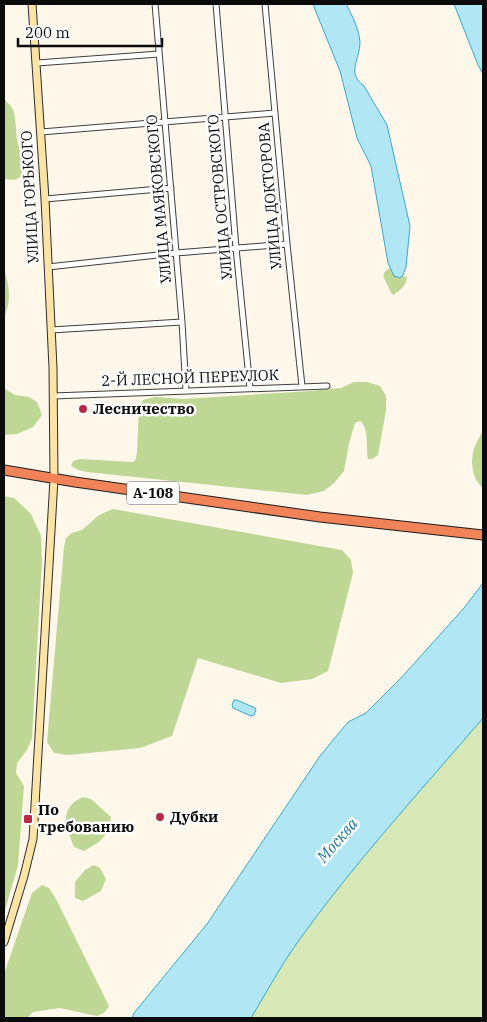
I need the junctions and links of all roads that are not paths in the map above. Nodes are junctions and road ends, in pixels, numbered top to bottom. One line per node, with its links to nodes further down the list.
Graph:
1 (32, 4): 6 (main road, УЛИЦА ГОРЬКОГО)
2 (155, 4): 5 (street, УЛИЦА МАЯКОВСКОГО)
3 (216, 4): 8 (street, УЛИЦА ОСТРОВСКОГО)
4 (265, 4): 7 (street, УЛИЦА ДОКТОРОВА)
5 (159, 54): 6 (street); 9 (street, УЛИЦА МАЯКОВСКОГО)
6 (37, 63): 10 (main road, УЛИЦА ГОРЬКОГО)
7 (275, 113): 8 (street); 13 (street, УЛИЦА ДОКТОРОВА)
8 (226, 116): 9 (street); 14 (street, УЛИЦА ОСТРОВСКОГО)
9 (164, 121): 10 (street); 11 (street, УЛИЦА МАЯКОВСКОГО)
10 (41, 132): 12 (main road, УЛИЦА ГОРЬКОГО)
11 (172, 188): 12 (street); 15 (street, УЛИЦА МАЯКОВСКОГО)
12 (45, 199): 16 (main road, УЛИЦА ГОРЬКОГО)
13 (287, 244): 14 (street); 19 (street, УЛИЦА ДОКТОРОВА)
14 (236, 248): 15 (street); 21 (street, УЛИЦА ОСТРОВСКОГО)
15 (176, 253): 16 (street); 17 (street, УЛИЦА МАЯКОВСКОГО)
16 (48, 266): 18 (main road, УЛИЦА ГОРЬКОГО)
17 (182, 322): 18 (street); 22 (street, УЛИЦА МАЯКОВСКОГО)
18 (51, 330): 23 (main road, УЛИЦА ГОРЬКОГО)
19 (302, 386): 20 (street, 2-Й ЛЕСНОЙ ПЕРЕУЛОК); 21 (street, 2-Й ЛЕСНОЙ ПЕРЕУЛОК)
20 (327, 386)
21 (250, 388): 22 (street, 2-Й ЛЕСНОЙ ПЕРЕУЛОК)
22 (186, 391): 23 (street, 2-Й ЛЕСНОЙ ПЕРЕУЛОК)
23 (53, 396): 25 (main road, УЛИЦА ГОРЬКОГО)
24 (4, 470): 25 (highway, А-108)
25 (54, 479): 26 (highway, А-108); 27 (main road, УЛИЦА ГОРЬКОГО)
26 (483, 535)
27 (4, 942)

